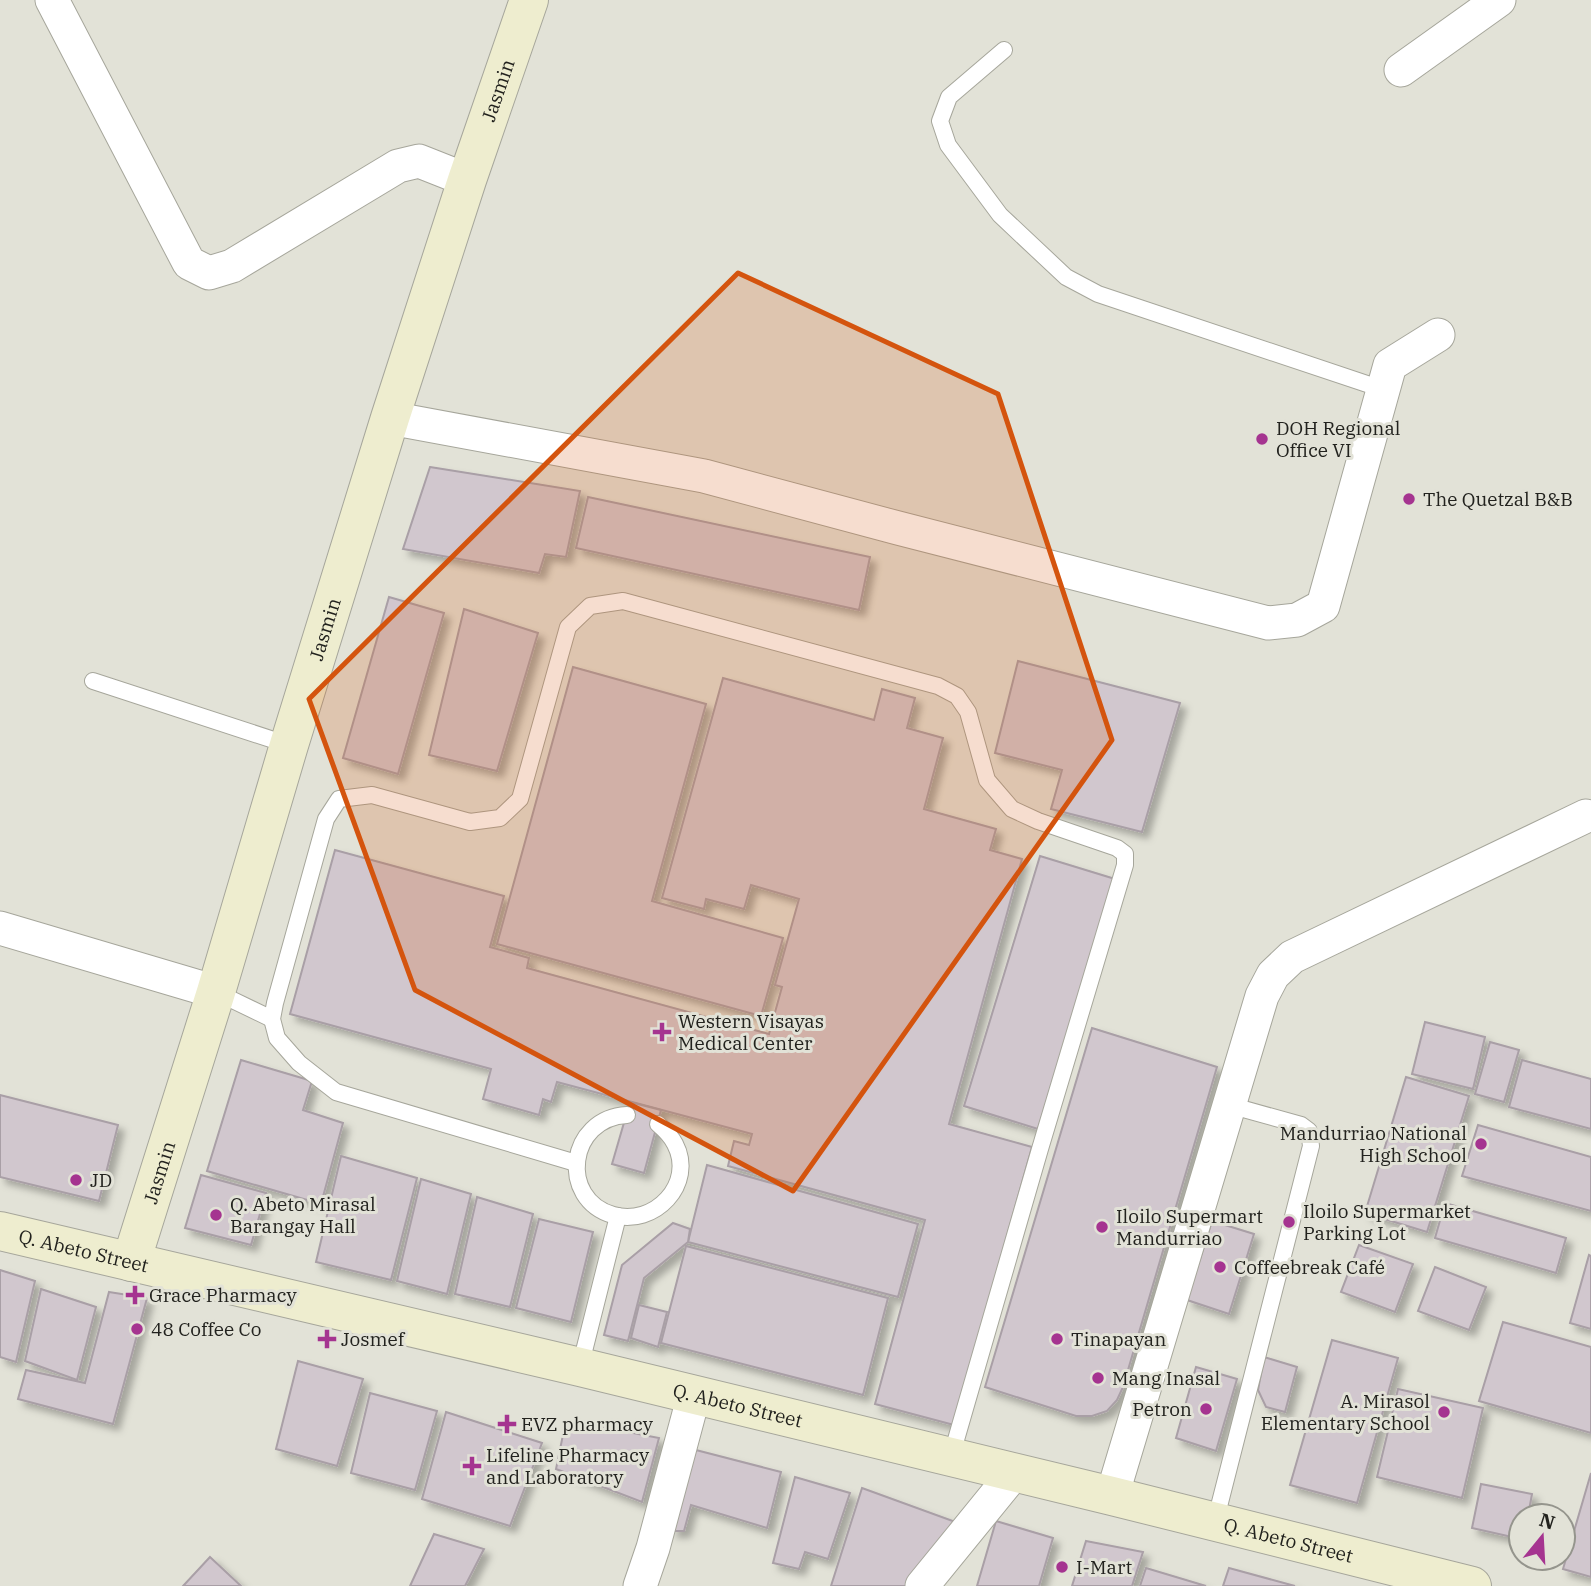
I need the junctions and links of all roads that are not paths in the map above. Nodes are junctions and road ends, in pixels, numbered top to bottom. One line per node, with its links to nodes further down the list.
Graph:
1 (52, 0): 6 (street)
2 (529, 0): 6 (main road, Jasmin)
3 (1499, 0): 5 (street)
4 (1004, 50): 8 (lane)
5 (1401, 70)
6 (467, 180): 9 (main road, Jasmin)
7 (1438, 335): 8 (street)
8 (1382, 389): 9 (street)
9 (390, 418): 11 (main road, Jasmin)
10 (93, 681): 11 (lane)
11 (289, 745): 14 (main road, Jasmin)
12 (1586, 816): 16 (street)
13 (0, 928): 14 (street)
14 (216, 992): 15 (lane); 22 (main road, Jasmin)
15 (272, 1019): 19 (lane); 25 (lane)
16 (1230, 1105): 27 (street); 28 (lane)
17 (626, 1115): 19 (lane)
18 (658, 1124): 20 (lane)
19 (576, 1163): 20 (lane)
20 (618, 1216): 23 (lane)
21 (0, 1231): 22 (main road, Q. Abeto Street)
22 (131, 1262): 23 (main road, Q. Abeto Street)
23 (580, 1367): 24 (main road, Q. Abeto Street)
24 (694, 1395): 25 (main road, Q. Abeto Street); 29 (street)
25 (951, 1457): 26 (main road, Q. Abeto Street)
26 (1014, 1473): 27 (main road, Q. Abeto Street); 30 (street)
27 (1112, 1496): 28 (main road, Q. Abeto Street)
28 (1215, 1522): 31 (main road, Q. Abeto Street)
29 (640, 1586)
30 (922, 1586)
31 (1472, 1586)

